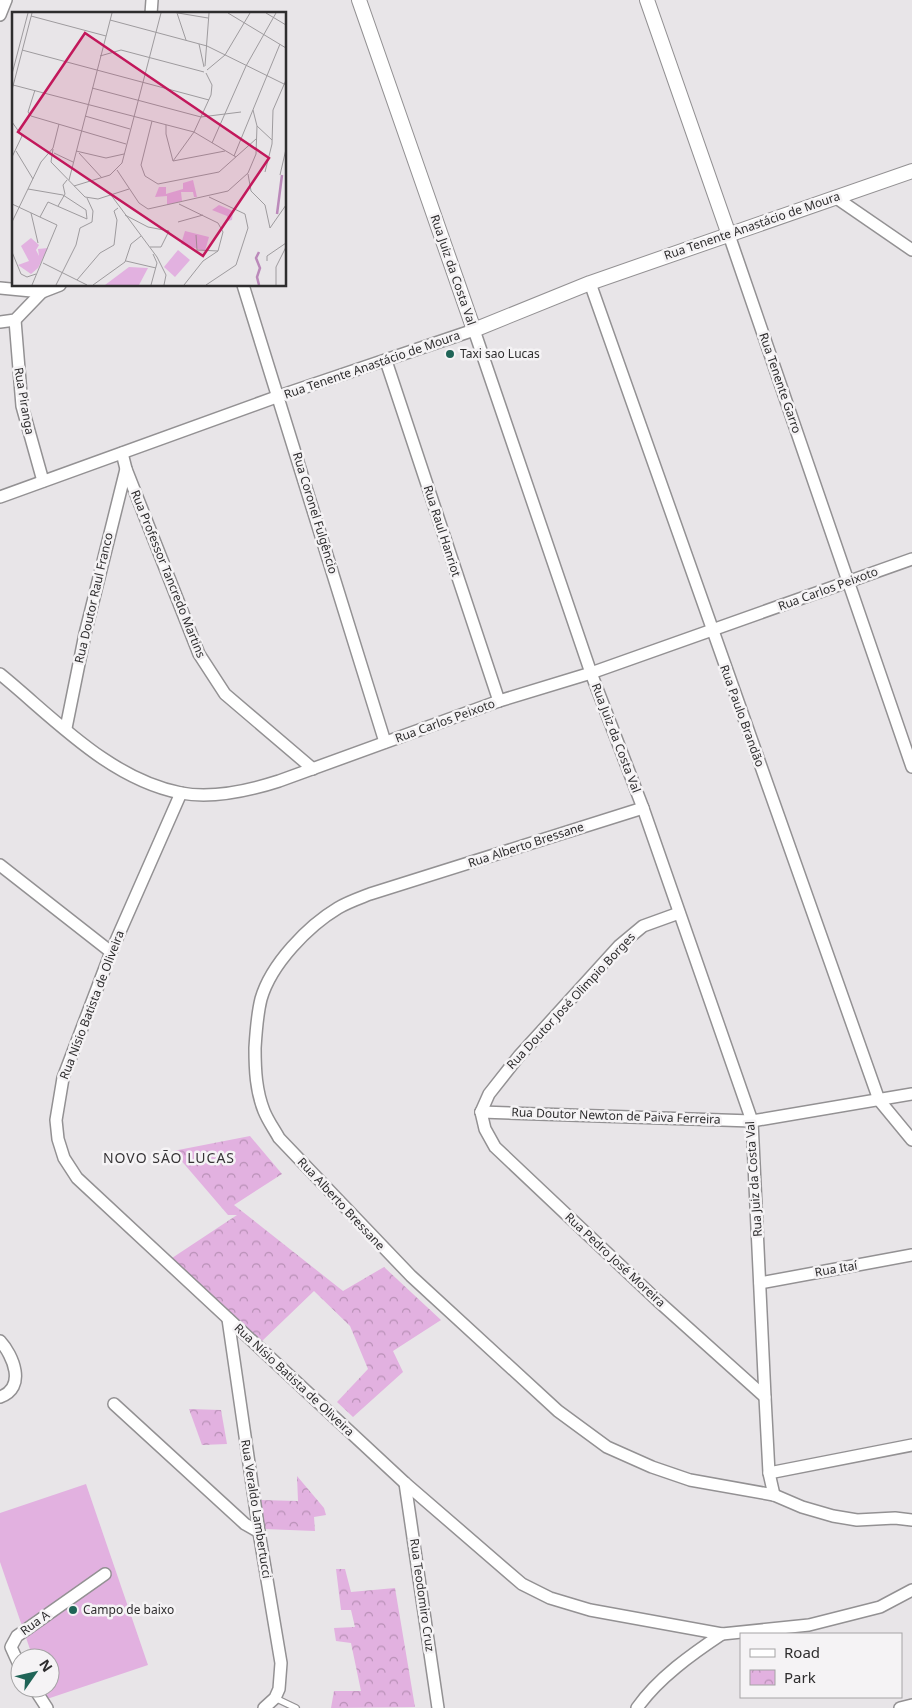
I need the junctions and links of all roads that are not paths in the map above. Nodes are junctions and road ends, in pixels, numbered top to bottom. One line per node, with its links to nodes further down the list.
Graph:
1 (6, 0): 4 (street)
2 (359, 0): 16 (street, Rua Juiz da Costa Val)
3 (647, 0): 7 (street, Rua Tenente Garro)
4 (0, 15)
5 (912, 171): 6 (street, Rua Tenente Anastácio de Moura)
6 (834, 197): 7 (street, Rua Tenente Anastácio de Moura); 8 (street)
7 (729, 234): 9 (street, Rua Tenente Anastácio de Moura); 24 (street, Rua Tenente Garro)
8 (912, 250)
9 (590, 284): 16 (street, Rua Tenente Anastácio de Moura); 25 (street, Rua Paulo Brandão)
10 (57, 286): 13 (street)
11 (243, 286): 18 (street, Rua Coronel Fulgêncio)
12 (0, 288): 13 (street)
13 (42, 292): 14 (street)
14 (15, 320): 15 (street); 21 (street, Rua Piranga)
15 (0, 322)
16 (474, 330): 17 (street, Rua Tenente Anastácio de Moura); 26 (street, Rua Juiz da Costa Val)
17 (386, 361): 18 (street, Rua Tenente Anastácio de Moura); 28 (street, Rua Raul Hanriot)
18 (279, 396): 19 (street, Rua Tenente Anastácio de Moura); 30 (street, Rua Coronel Fulgêncio)
19 (122, 453): 20 (street, Rua Professor Tancredo Martins); 21 (street, Rua Tenente Anastácio de Moura)
20 (126, 469): 29 (street, Rua Doutor Raul Franco); 32 (street, Rua Professor Tancredo Martins)
21 (43, 481): 22 (street, Rua Tenente Anastácio de Moura)
22 (0, 497)
23 (912, 559): 24 (street, Rua Carlos Peixoto)
24 (848, 582): 25 (street, Rua Carlos Peixoto); 31 (street, Rua Tenente Garro)
25 (711, 630): 26 (street, Rua Carlos Peixoto); 39 (street, Rua Paulo Brandão)
26 (591, 673): 28 (street, Rua Carlos Peixoto); 34 (street, Rua Juiz da Costa Val)
27 (0, 674): 29 (street, Rua Carlos Peixoto)
28 (499, 701): 30 (street, Rua Carlos Peixoto)
29 (66, 728): 33 (street, Rua Carlos Peixoto)
30 (385, 742): 32 (street, Rua Carlos Peixoto)
31 (912, 767)
32 (313, 769): 33 (street, Rua Carlos Peixoto)
33 (181, 793): 37 (street, Rua Nísio Batista de Oliveira)
34 (644, 808): 36 (street, Rua Juiz da Costa Val); 53 (street, Rua Alberto Bressane)
35 (0, 865): 37 (street)
36 (680, 913): 40 (street, Rua Doutor José Olimpio Borges); 41 (street, Rua Juiz da Costa Val)
37 (111, 952): 45 (street, Rua Nísio Batista de Oliveira)
38 (912, 1094): 39 (street, Rua Doutor Newton de Paiva Ferreira)
39 (879, 1100): 41 (street, Rua Doutor Newton de Paiva Ferreira); 42 (street, Rua Paulo Brandão)
40 (481, 1112): 41 (street, Rua Doutor Newton de Paiva Ferreira); 48 (street, Rua Pedro José Moreira)
41 (752, 1120): 44 (street, Rua Juiz da Costa Val)
42 (912, 1140)
43 (912, 1255): 44 (street, Rua Itaí)
44 (760, 1283): 48 (street, Rua Juiz da Costa Val)
45 (228, 1319): 52 (street, Rua Nísio Batista de Oliveira); 55 (street, Rua Veraldo Lambertucci)
46 (0, 1341): 47 (street)
47 (0, 1396)
48 (765, 1397): 51 (street, Rua Juiz da Costa Val)
49 (114, 1404): 55 (street)
50 (912, 1444): 51 (street)
51 (770, 1473): 53 (street, Rua Juiz da Costa Val)
52 (405, 1483): 58 (street, Rua Nísio Batista de Oliveira); 64 (street, Rua Teodomiro Cruz)
53 (774, 1495): 54 (street, Rua Alberto Bressane)
54 (912, 1520)
55 (259, 1532): 60 (street, Rua Veraldo Lambertucci)
56 (105, 1574): 59 (street, Rua A)
57 (912, 1590): 58 (street, Rua Nísio Batista de Oliveira)
58 (722, 1634): 65 (street)
59 (13, 1648)
60 (275, 1698): 62 (street); 63 (lane)
61 (912, 1706): 66 (street)
62 (264, 1708)
63 (296, 1708)
64 (438, 1708)
65 (637, 1708)
66 (900, 1708)

